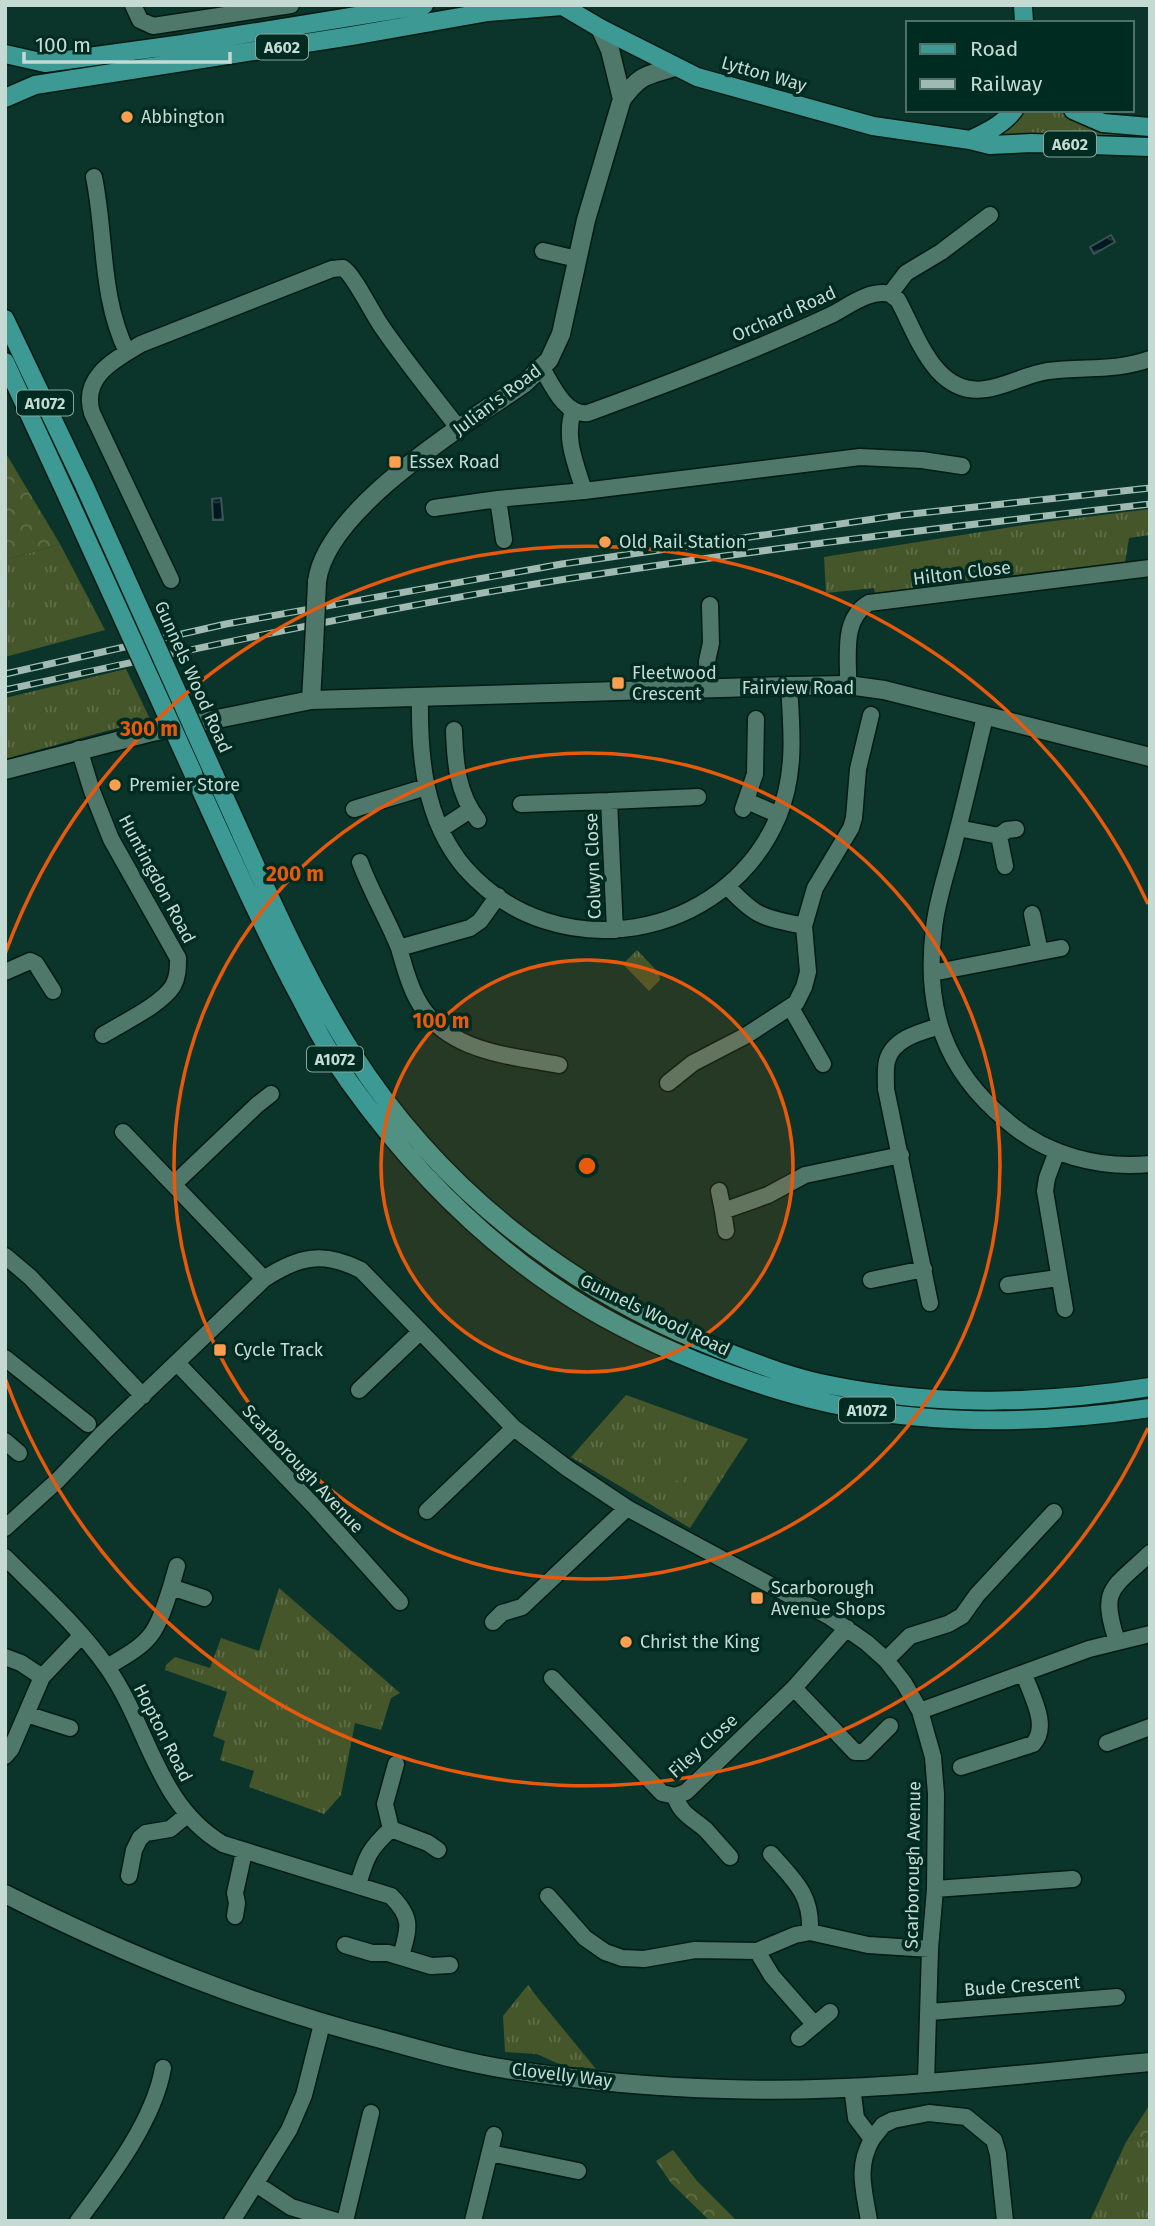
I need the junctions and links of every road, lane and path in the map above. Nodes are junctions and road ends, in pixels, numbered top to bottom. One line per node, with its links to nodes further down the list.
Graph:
1 (134, 5): 2 (street)
2 (291, 5)
3 (424, 5): 6 (main road, A602)
4 (562, 6): 5 (main road, Lytton Way / A602); 8 (main road, A602)
5 (600, 28): 7 (main road, Lytton Way / A602); 9 (street)
6 (5, 54)
7 (675, 67): 9 (street, Julian's Road); 13 (main road, Lytton Way / A602)
8 (5, 98)
9 (622, 99): 18 (street, Julian's Road)
10 (1012, 112): 13 (main road)
11 (1077, 112): 12 (main road, A602)
12 (1150, 127)
13 (970, 140): 14 (main road, Lytton Way / A602)
14 (1150, 147)
15 (94, 177): 21 (street)
16 (990, 215): 19 (street)
17 (543, 251): 18 (street)
18 (577, 259): 24 (street, Julian's Road)
19 (890, 294): 22 (street); 25 (street, Orchard Road)
20 (5, 319): 96 (main road, Gunnels Wood Road / A1072, bridge)
21 (127, 352): 26 (street); 33 (street)
22 (1150, 359)
23 (5, 362): 99 (main road, Gunnels Wood Road / A1072, bridge)
24 (542, 368): 25 (street); 26 (street, Julian's Road)
25 (573, 411): 28 (street)
26 (458, 429): 39 (street, Julian's Road, bridge)
27 (962, 466): 28 (street)
28 (584, 491): 29 (street)
29 (498, 499): 30 (street); 31 (street)
30 (434, 508)
31 (504, 540)
32 (1150, 568): 35 (street, Hilton Close)
33 (171, 580)
34 (710, 605): 37 (street)
35 (848, 685): 36 (street, Fairview Road); 41 (street, Fairview Road)
36 (789, 686): 37 (street, Fairview Road); 52 (street)
37 (707, 688): 38 (street, Fairview Road)
38 (420, 697): 39 (street, Fairview Road); 47 (street)
39 (311, 700): 44 (street, Fairview Road)
40 (871, 715): 62 (street)
41 (985, 717): 45 (street, Fairview Road); 53 (street)
42 (757, 719): 52 (street)
43 (454, 730): 54 (street)
44 (79, 749): 46 (street, Fairview Road); 72 (street, Huntingdon Road)
45 (1150, 757)
46 (5, 770)
47 (426, 787): 51 (street); 54 (street)
48 (698, 797): 49 (street, Colwyn Close)
49 (609, 801): 50 (street, Colwyn Close); 63 (street, Colwyn Close)
50 (521, 804)
51 (354, 809)
52 (779, 815): 59 (street)
53 (958, 828): 56 (street); 68 (street)
54 (441, 829): 60 (street)
55 (1016, 829): 56 (street)
56 (999, 836): 58 (street)
57 (360, 862): 64 (street)
58 (1005, 866)
59 (727, 886): 62 (street); 63 (street)
60 (498, 896): 63 (street); 64 (street)
61 (1032, 914): 66 (street)
62 (804, 926): 70 (street)
63 (615, 930)
64 (399, 948): 74 (street)
65 (1061, 948): 66 (street)
66 (1040, 952): 68 (street)
67 (5, 972): 69 (street)
68 (932, 973): 71 (street)
69 (53, 992)
70 (791, 1008): 73 (street); 75 (street)
71 (940, 1026): 78 (street); 79 (street)
72 (103, 1035)
73 (823, 1064)
74 (559, 1065)
75 (668, 1083)
76 (271, 1094): 81 (street)
77 (123, 1132): 81 (street)
78 (1057, 1151): 80 (street); 87 (street)
79 (901, 1155): 83 (street); 86 (street)
80 (1150, 1164)
81 (174, 1184): 88 (street)
82 (719, 1191): 83 (street)
83 (723, 1211): 84 (street)
84 (726, 1231)
85 (5, 1256): 98 (street)
86 (924, 1269): 89 (street); 91 (street)
87 (1059, 1278): 90 (street); 92 (street)
88 (264, 1279): 93 (street, Scarborough Avenue); 95 (street, Scarborough Avenue)
89 (871, 1280)
90 (1008, 1285)
91 (930, 1303)
92 (1065, 1309)
93 (420, 1332): 97 (street); 101 (street, Scarborough Avenue)
94 (5, 1358): 100 (street)
95 (177, 1363): 98 (street, Scarborough Avenue); 113 (street, Scarborough Avenue)
96 (1150, 1387)
97 (359, 1390)
98 (143, 1396): 107 (street, Scarborough Avenue)
99 (1150, 1408)
100 (88, 1424)
101 (514, 1428): 104 (street, Scarborough Avenue); 105 (street)
102 (5, 1441): 103 (street)
103 (19, 1453)
104 (627, 1508): 114 (street); 115 (street, Scarborough Avenue)
105 (427, 1511)
106 (1054, 1512): 120 (street)
107 (5, 1528)
108 (1150, 1553): 118 (street)
109 (5, 1557): 117 (street, Hopton Road)
110 (177, 1566): 111 (street)
111 (171, 1587): 112 (street); 121 (street)
112 (204, 1598)
113 (400, 1602)
114 (493, 1622)
115 (847, 1628): 120 (street, Scarborough Avenue); 125 (street, Filey Close)
116 (1150, 1634): 118 (street)
117 (81, 1636): 121 (street, Hopton Road); 123 (street)
118 (1117, 1640): 122 (street)
119 (5, 1657): 123 (street)
120 (886, 1660): 126 (street, Scarborough Avenue)
121 (107, 1667): 136 (street, Hopton Road)
122 (1024, 1674): 126 (street); 134 (street)
123 (42, 1677): 127 (street)
124 (552, 1678): 135 (street, Filey Close)
125 (794, 1688): 128 (street); 135 (street, Filey Close)
126 (920, 1711): 145 (street, Scarborough Avenue)
127 (26, 1714): 130 (street); 132 (street)
128 (890, 1726)
129 (1150, 1727): 131 (street)
130 (70, 1728)
131 (1107, 1743)
132 (5, 1756)
133 (396, 1763): 137 (street)
134 (961, 1767)
135 (675, 1796): 141 (street)
136 (187, 1815): 139 (street, Hopton Road); 142 (street)
137 (391, 1829): 138 (street); 144 (street)
138 (438, 1850)
139 (244, 1852): 144 (street, Hopton Road); 148 (street)
140 (771, 1854): 149 (street)
141 (730, 1857)
142 (129, 1876)
143 (1073, 1879): 145 (street)
144 (358, 1885): 153 (street, Hopton Road)
145 (935, 1889): 151 (street, Scarborough Avenue)
146 (5, 1894): 158 (street, Clovelly Way)
147 (548, 1896): 152 (street)
148 (235, 1916)
149 (810, 1932): 151 (street); 152 (street)
150 (345, 1945): 153 (street)
151 (930, 1949): 157 (street, Scarborough Avenue)
152 (757, 1951): 159 (street)
153 (401, 1956): 154 (street)
154 (450, 1965)
155 (1116, 1997): 157 (street, Bude Crescent)
156 (830, 2012): 159 (street)
157 (930, 2012): 163 (street, Scarborough Avenue)
158 (322, 2024): 164 (street, Clovelly Way); 170 (street)
159 (815, 2025): 160 (street)
160 (799, 2038)
161 (1150, 2062): 163 (street, Clovelly Way)
162 (163, 2068): 171 (street)
163 (926, 2082): 164 (street, Clovelly Way)
164 (852, 2087): 167 (street)
165 (371, 2113): 174 (street)
166 (494, 2135): 168 (street)
167 (872, 2139): 176 (street); 177 (street)
168 (490, 2153): 169 (street); 175 (street)
169 (578, 2171)
170 (256, 2184): 172 (street); 173 (street)
171 (78, 2221)
172 (232, 2221)
173 (336, 2221)
174 (345, 2221)
175 (473, 2221)
176 (869, 2221)
177 (1005, 2221)

